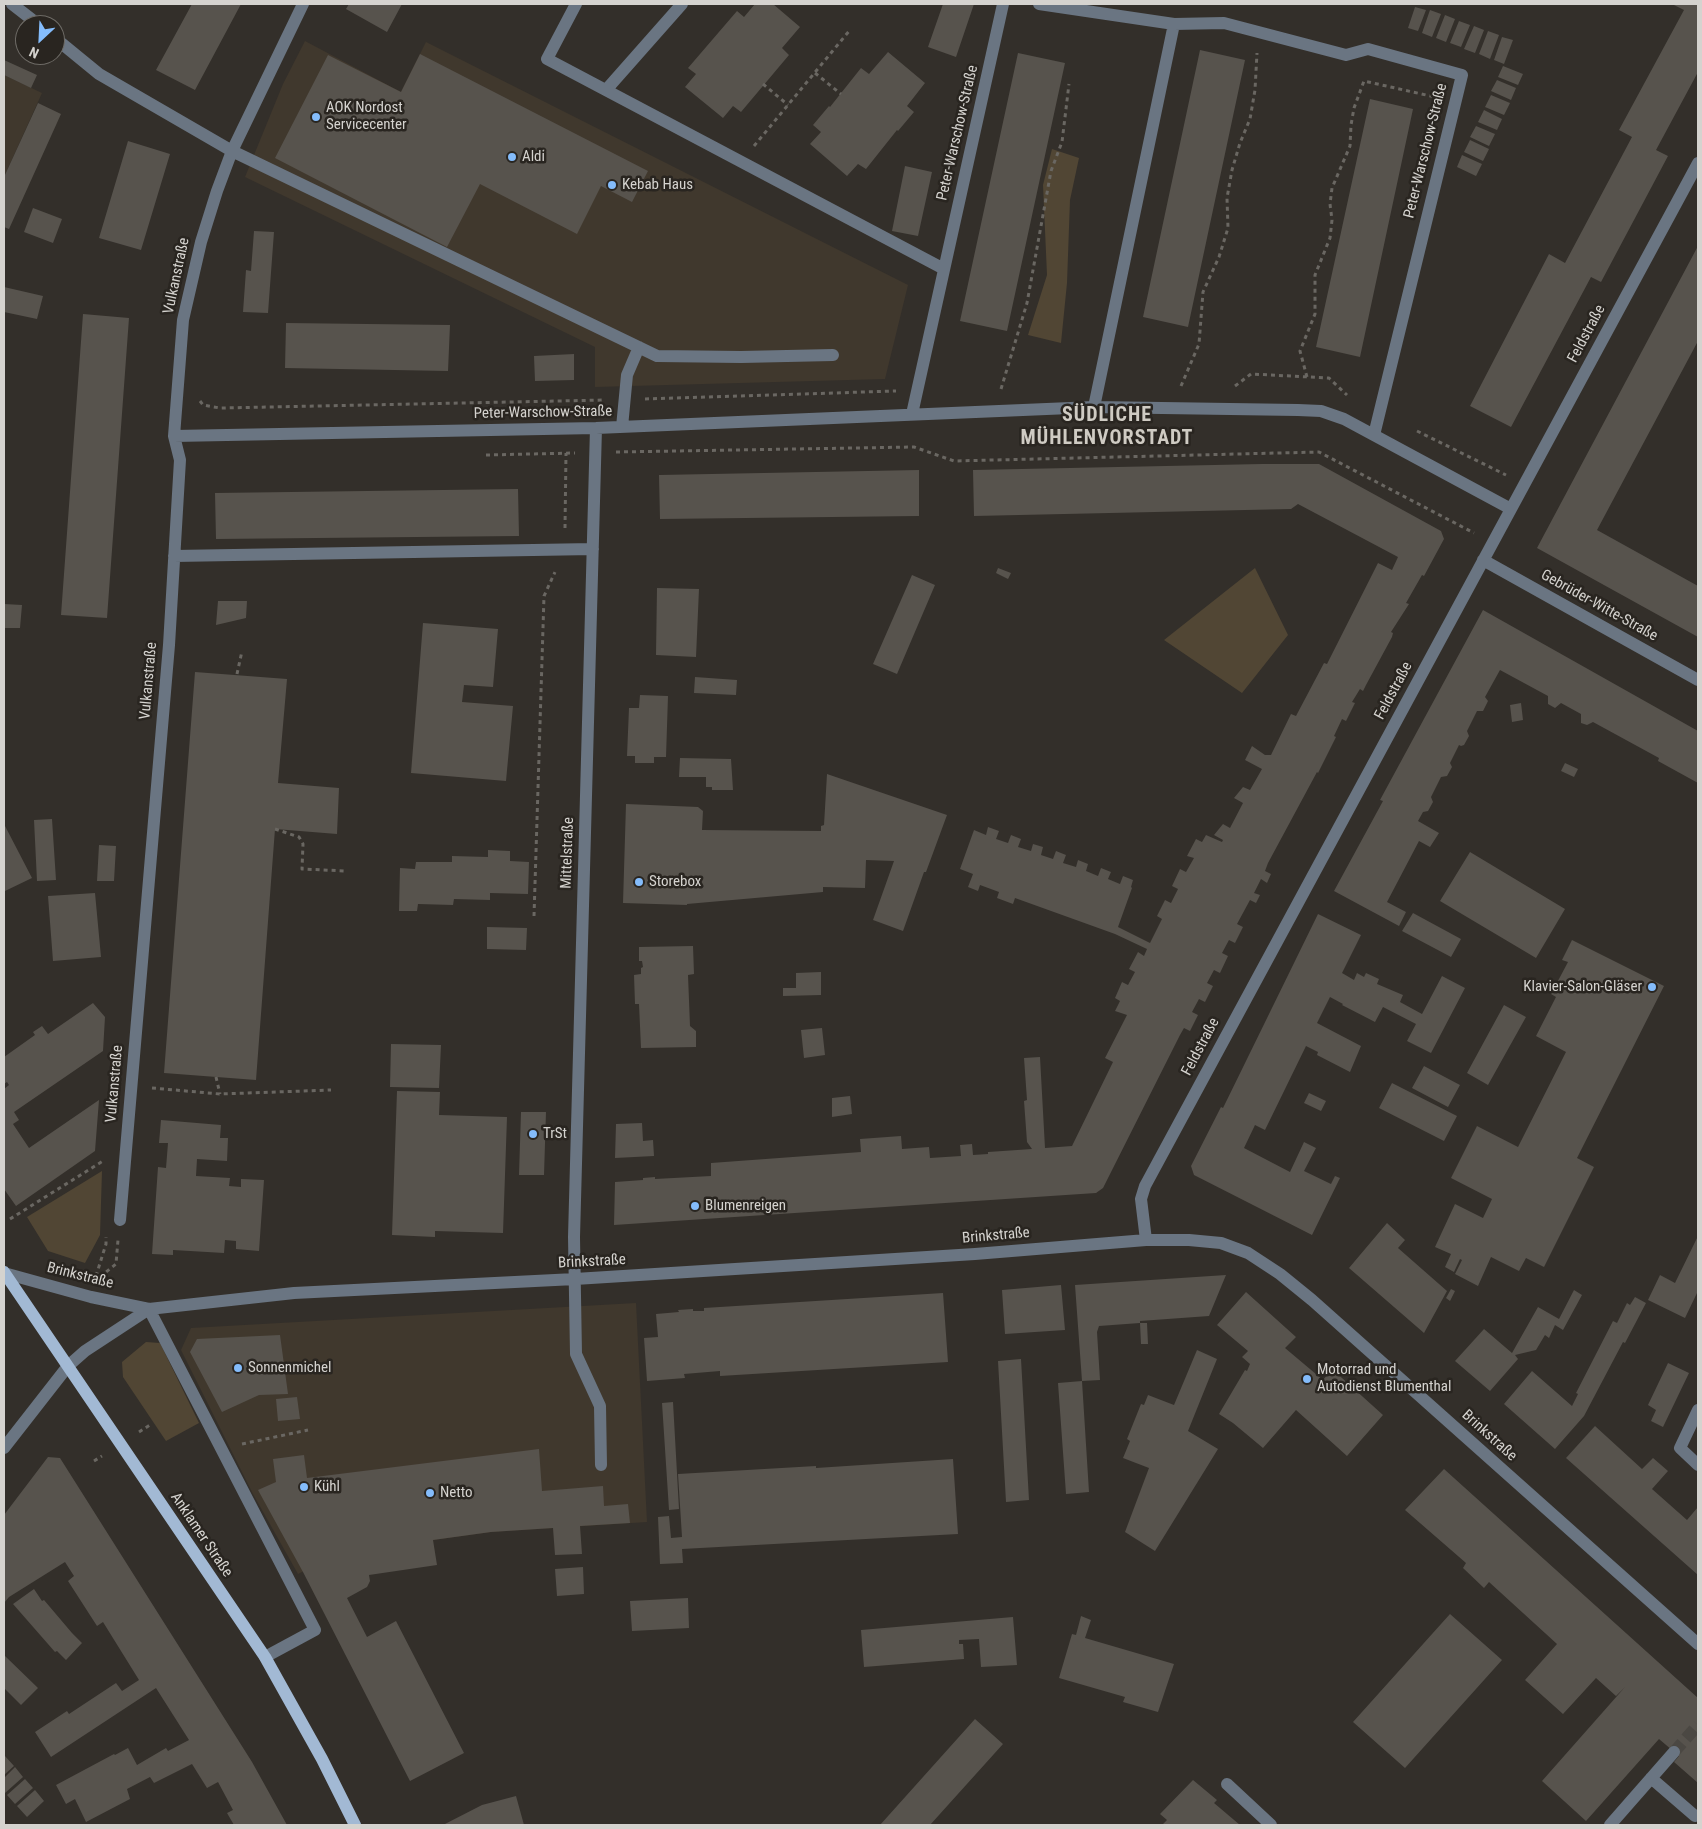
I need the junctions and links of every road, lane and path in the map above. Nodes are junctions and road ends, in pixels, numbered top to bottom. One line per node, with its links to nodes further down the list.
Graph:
1 (12, 4): 7 (street)
2 (303, 4): 19 (street, Vulkanstraße)
3 (576, 4): 15 (street)
4 (682, 4): 15 (street)
5 (1003, 4): 22 (street, Peter-Warschow-Straße)
6 (1039, 4): 8 (street, Peter-Warschow-Straße)
7 (26, 15)
8 (1174, 24): 10 (street, Peter-Warschow-Straße); 28 (street)
9 (850, 30): 12 (path)
10 (1260, 32): 17 (street, Peter-Warschow-Straße); 26 (path)
11 (65, 46): 19 (street)
12 (815, 73): 16 (path); 18 (path)
13 (763, 84): 18 (path)
14 (1069, 84): 27 (path)
15 (606, 90): 20 (street)
16 (841, 94)
17 (1455, 102): 25 (path); 32 (street, Peter-Warschow-Straße)
18 (788, 105): 20 (path)
19 (232, 151): 23 (street); 33 (street, Vulkanstraße)
20 (741, 162): 22 (street)
21 (1698, 163): 37 (street, Feldstraße)
22 (944, 269): 29 (street, Peter-Warschow-Straße)
23 (639, 347): 24 (street); 30 (street)
24 (833, 355)
25 (1306, 376)
26 (1181, 387)
27 (1001, 389)
28 (1094, 407): 29 (street, Peter-Warschow-Straße); 32 (street, Peter-Warschow-Straße)
29 (912, 414): 30 (street, Peter-Warschow-Straße)
30 (622, 427): 31 (street, Peter-Warschow-Straße)
31 (596, 428): 33 (street, Peter-Warschow-Straße); 35 (street, Mittelstraße)
32 (1374, 435): 37 (street, Peter-Warschow-Straße)
33 (174, 436): 41 (street, Vulkanstraße)
34 (566, 453): 35 (path); 36 (path); 39 (path)
35 (596, 453): 38 (path); 40 (street, Mittelstraße)
36 (477, 455)
37 (1511, 509): 38 (street, Feldstraße)
38 (1493, 543): 42 (street, Feldstraße)
39 (565, 549): 40 (street); 41 (street); 48 (path)
40 (593, 549): 58 (street, Mittelstraße)
41 (174, 556): 50 (street, Vulkanstraße)
42 (1483, 560): 45 (street, Gebrüder-Witte-Straße); 56 (street, Feldstraße)
43 (242, 651): 44 (path)
44 (237, 674)
45 (1698, 680)
46 (275, 829): 47 (path)
47 (346, 871)
48 (534, 916)
49 (216, 1077): 52 (path)
50 (131, 1086): 52 (path); 55 (street, Vulkanstraße)
51 (331, 1090): 52 (path)
52 (220, 1094)
53 (110, 1157): 54 (path)
54 (10, 1219)
55 (120, 1220): 59 (path)
56 (1146, 1240): 58 (street, Brinkstraße); 68 (street, Brinkstraße)
57 (4, 1273): 60 (street, Brinkstraße); 61 (main road, Anklamer Straße)
58 (575, 1279): 60 (street, Brinkstraße); 66 (street, Mittelstraße)
59 (94, 1282)
60 (149, 1309): 61 (street, Brinkstraße); 65 (street)
61 (68, 1366): 64 (street, Brinkstraße); 69 (main road, Anklamer Straße)
62 (1698, 1410): 67 (street)
63 (308, 1430): 65 (path)
64 (4, 1448)
65 (222, 1448): 69 (street)
66 (601, 1465)
67 (1698, 1465)
68 (1698, 1644)
69 (265, 1657): 74 (main road, Anklamer Straße)
70 (1674, 1752): 71 (street)
71 (1651, 1778): 73 (street); 76 (street)
72 (1228, 1784): 75 (street)
73 (1695, 1816)
74 (355, 1825)
75 (1271, 1825)
76 (1610, 1825)

